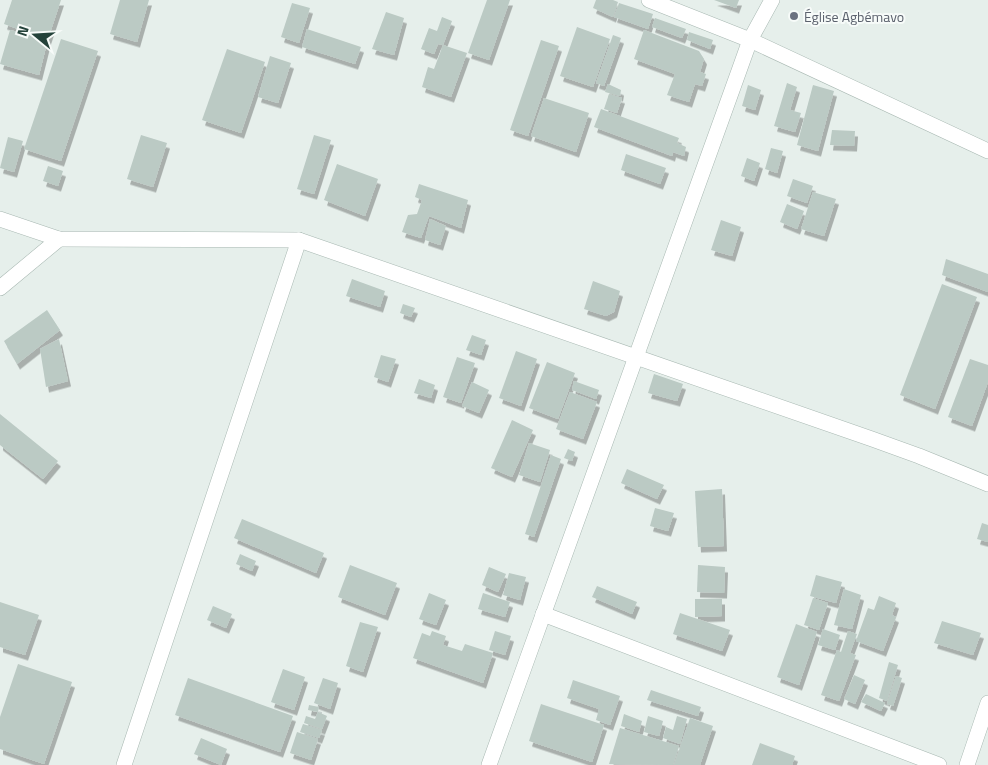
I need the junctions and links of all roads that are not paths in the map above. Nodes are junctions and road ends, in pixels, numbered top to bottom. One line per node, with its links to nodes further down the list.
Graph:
1 (649, 0): 3 (street)
2 (772, 0): 3 (street)
3 (750, 40): 4 (street); 9 (street)
4 (988, 150)
5 (0, 219): 6 (street)
6 (59, 239): 7 (street); 8 (street)
7 (299, 240): 9 (street); 13 (street)
8 (0, 288)
9 (636, 356): 10 (street); 11 (street)
10 (988, 484)
11 (543, 614): 14 (street); 15 (street)
12 (988, 703): 16 (street)
13 (124, 765)
14 (489, 765)
15 (939, 765)
16 (967, 765)

